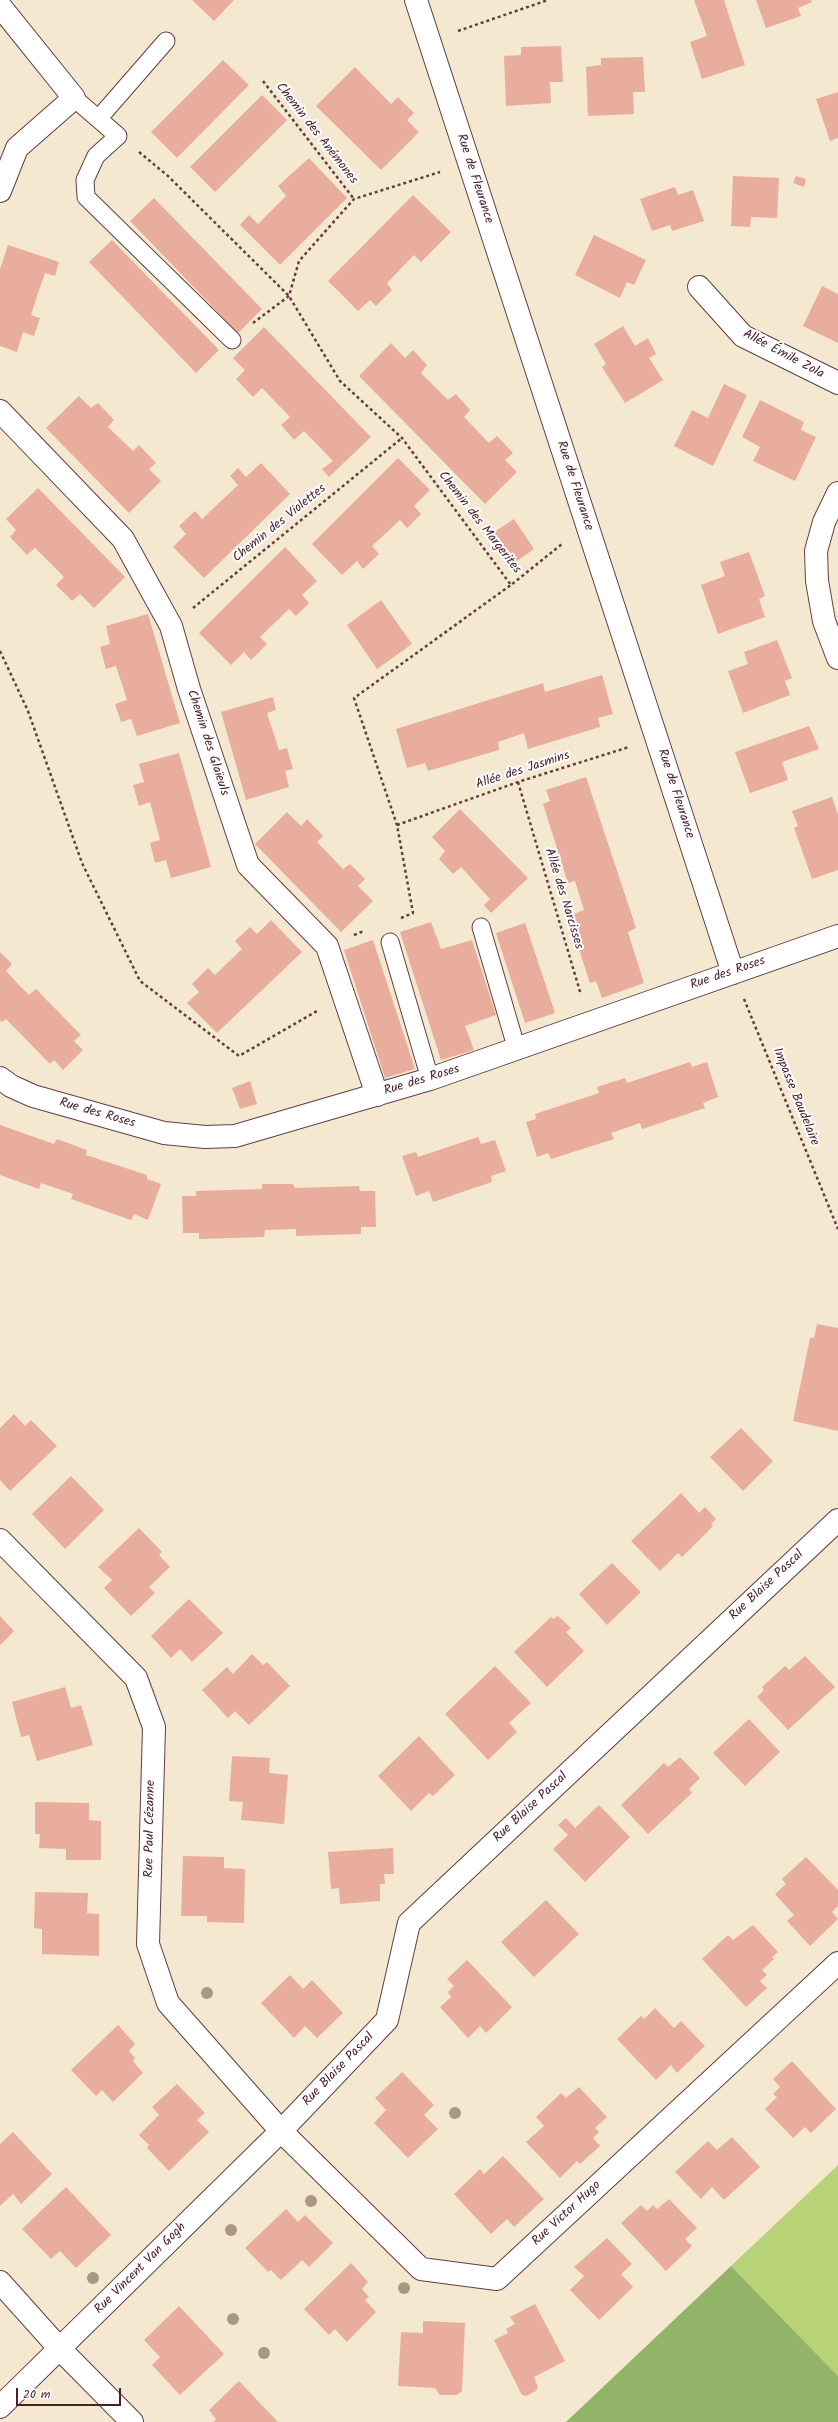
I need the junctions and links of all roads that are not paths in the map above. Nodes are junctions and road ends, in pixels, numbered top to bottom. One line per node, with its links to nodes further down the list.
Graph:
1 (416, 0): 16 (street, Rue de Fleurance)
2 (0, 6): 4 (street)
3 (166, 41): 5 (lane)
4 (74, 98): 5 (lane); 6 (street)
5 (99, 118): 8 (lane)
6 (0, 191)
7 (699, 287): 9 (street, Allée Émile Zola)
8 (232, 340)
9 (838, 384)
10 (0, 411): 20 (street, Chemin des Glaïeuls)
11 (838, 493): 12 (street)
12 (838, 658)
13 (481, 927): 17 (lane)
14 (838, 936): 16 (street, Rue des Roses)
15 (390, 942): 19 (lane)
16 (733, 973): 17 (street, Rue des Roses)
17 (517, 1050): 19 (street, Rue des Roses)
18 (0, 1078): 20 (street, Rue des Roses)
19 (430, 1079): 20 (street, Rue des Roses)
20 (377, 1095)
21 (838, 1520): 24 (street, Rue Blaise Pascal)
22 (0, 1540): 24 (street, Rue Paul Cézanne)
23 (838, 1963): 24 (street, Rue Victor Hugo)
24 (281, 2131): 26 (street, Rue Vincent Van Gogh)
25 (0, 2282): 26 (street)
26 (60, 2349): 27 (street, Rue Vincent Van Gogh); 28 (street)
27 (0, 2407)
28 (132, 2422)

